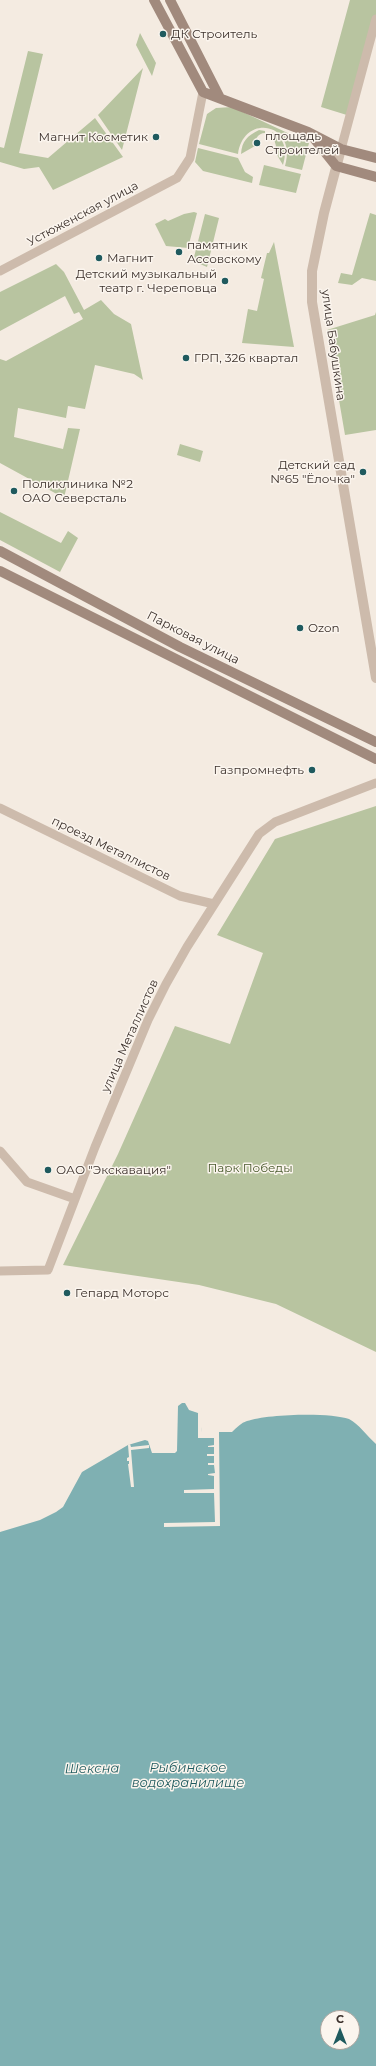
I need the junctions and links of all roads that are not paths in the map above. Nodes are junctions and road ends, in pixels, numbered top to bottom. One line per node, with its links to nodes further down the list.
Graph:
1 (154, 0): 4 (main road)
2 (170, 0): 5 (main road)
3 (376, 19): 7 (street, улица Бабушкина)
4 (202, 92): 5 (main road); 11 (street, Устюженская улица)
5 (220, 98): 6 (main road)
6 (308, 132): 7 (main road); 9 (main road)
7 (341, 150): 8 (main road); 9 (street, улица Бабушкина)
8 (376, 158)
9 (336, 166): 10 (main road); 14 (street, улица Бабушкина)
10 (376, 177)
11 (0, 271)
12 (0, 551): 15 (main road, Парковая улица)
13 (0, 571): 16 (main road)
14 (376, 678)
15 (376, 742)
16 (376, 759)
17 (376, 783): 19 (street, улица Металлистов)
18 (0, 808): 19 (street, проезд Металлистов)
19 (214, 904): 21 (street, улица Металлистов)
20 (0, 1151): 21 (street)
21 (75, 1198): 22 (street, улица Металлистов)
22 (0, 1271)

